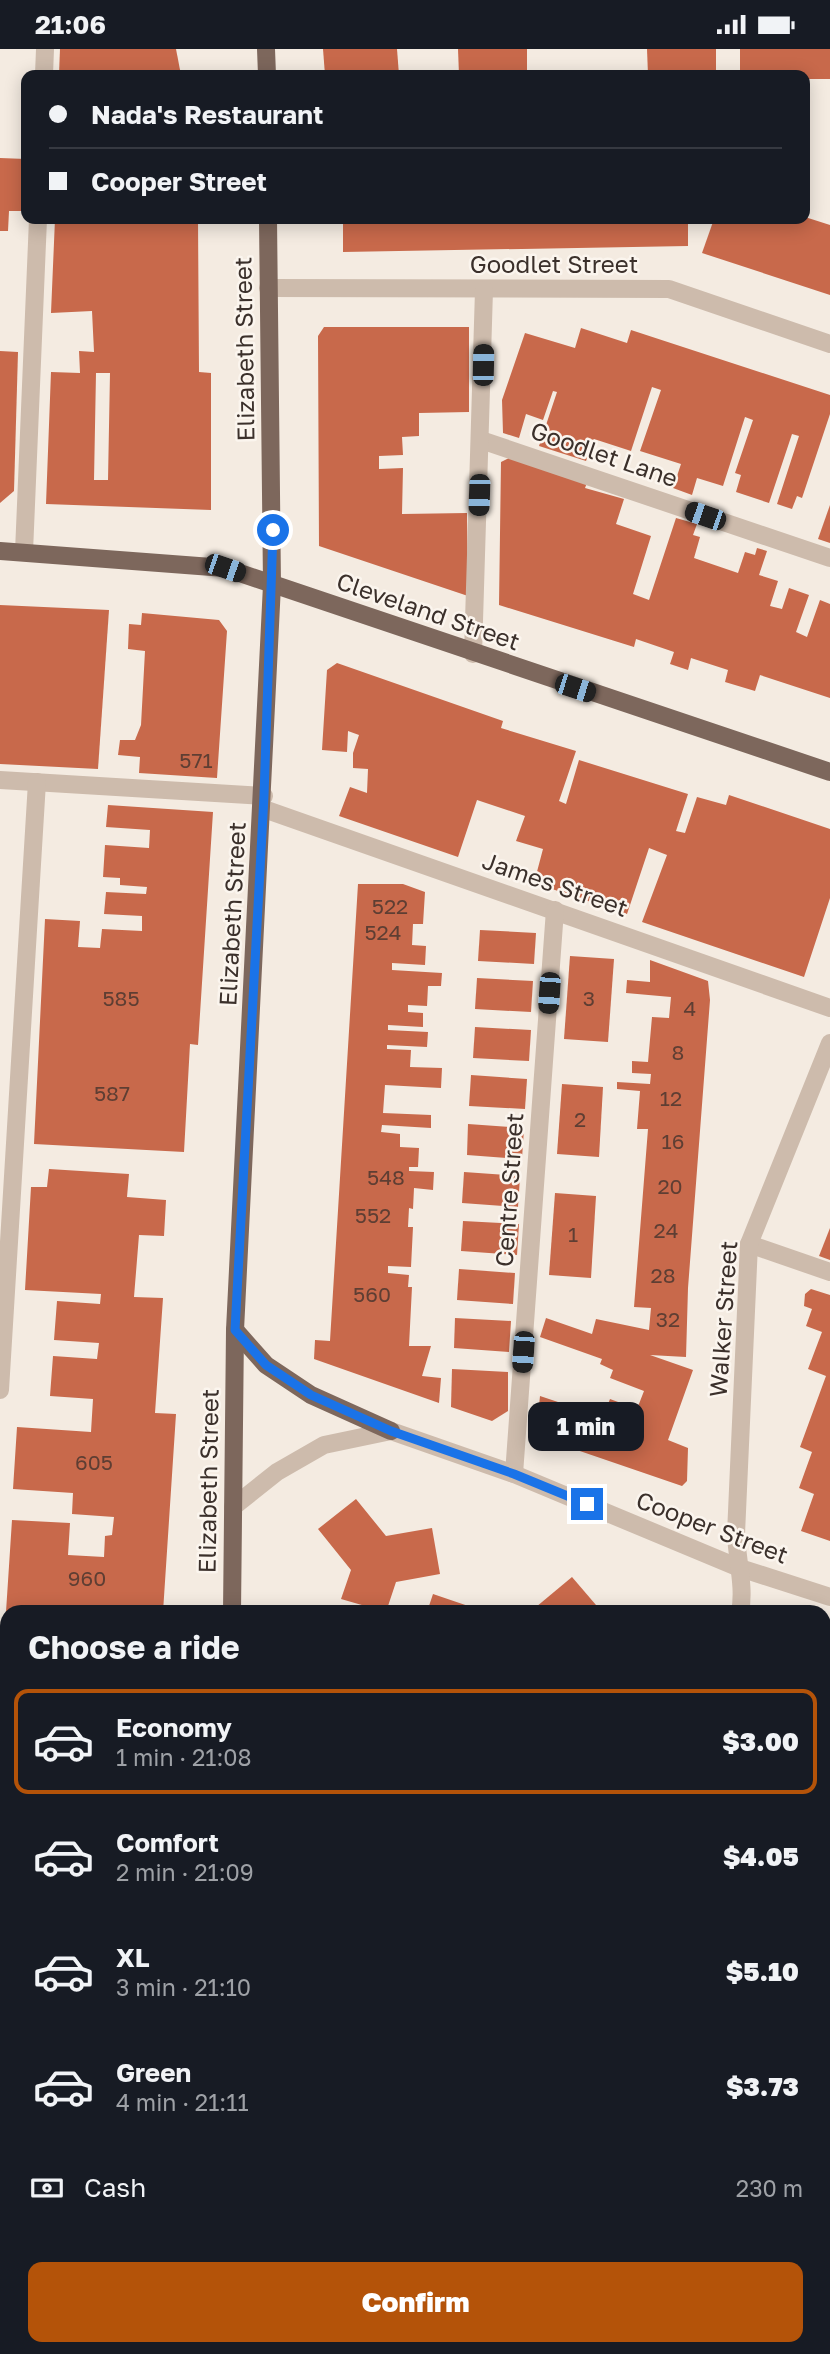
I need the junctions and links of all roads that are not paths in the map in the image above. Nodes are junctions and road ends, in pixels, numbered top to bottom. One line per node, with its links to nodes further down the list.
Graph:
1 (45, 49): 3 (street)
2 (266, 49): 4 (main road)
3 (44, 70)
4 (267, 70)
5 (38, 224): 12 (street)
6 (268, 224): 7 (main road, Elizabeth Street)
7 (268, 288): 8 (street, Goodlet Street); 14 (main road, Elizabeth Street)
8 (484, 290): 9 (street, Goodlet Street); 10 (street)
9 (830, 344)
10 (481, 440): 13 (street, Goodlet Lane); 15 (street)
11 (0, 551): 12 (main road, Cleveland Street)
12 (24, 552): 14 (main road, Cleveland Street)
13 (830, 558)
14 (272, 585): 15 (main road, Cleveland Street); 19 (main road, Elizabeth Street)
15 (473, 654): 16 (main road, Cleveland Street)
16 (830, 772)
17 (0, 780): 18 (street, James Street)
18 (37, 782): 19 (street, James Street); 26 (street)
19 (264, 803): 20 (street, James Street); 25 (main road, Elizabeth Street)
20 (555, 910): 21 (street, James Street); 28 (street, Centre Street)
21 (830, 1008)
22 (830, 1043): 23 (street, Walker Street)
23 (749, 1244): 24 (street); 30 (street, Walker Street)
24 (830, 1272)
25 (235, 1330): 27 (main road); 29 (main road, Elizabeth Street)
26 (0, 1390)
27 (391, 1431): 28 (street, Cooper Street); 29 (street)
28 (514, 1474): 30 (street, Cooper Street)
29 (233, 1507): 32 (main road, Elizabeth Street)
30 (737, 1567): 31 (street, Cooper Street); 33 (street, Walker Street)
31 (830, 1597)
32 (232, 1605)
33 (742, 1605)

